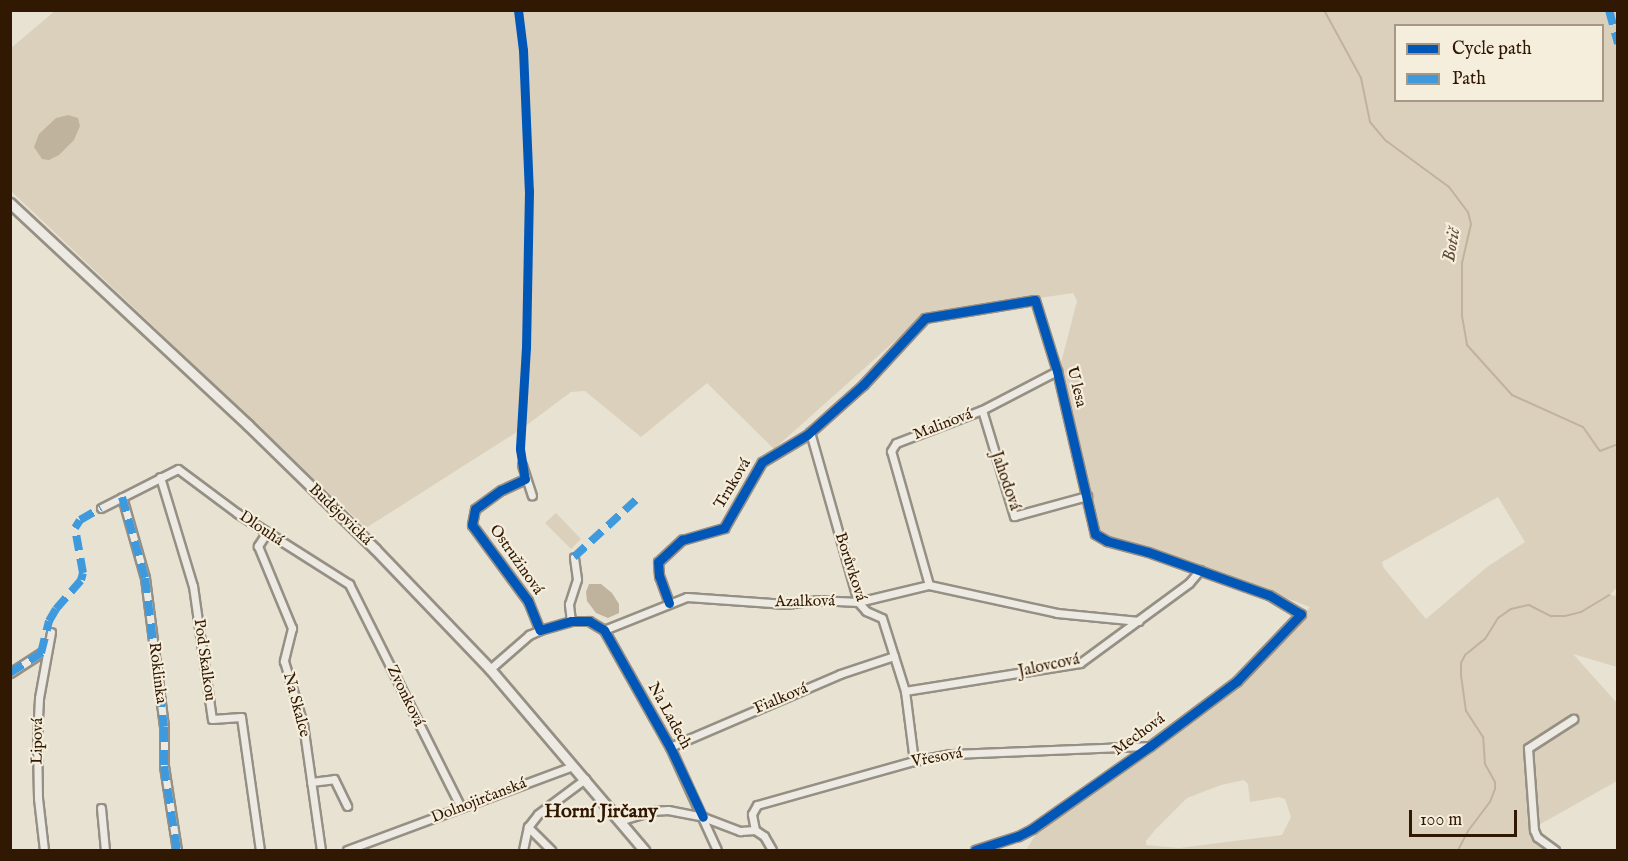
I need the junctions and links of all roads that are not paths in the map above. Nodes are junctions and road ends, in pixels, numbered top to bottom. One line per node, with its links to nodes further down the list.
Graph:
1 (10, 203): 27 (main road, Budějovická)
2 (1057, 370): 3 (street, Malinová); 4 (street, U lesa); 9 (street, U lesa)
3 (982, 410): 9 (street, Jahodová); 16 (street, Malinová)
4 (810, 432): 17 (street, Borůvková); 18 (street, Trnková)
5 (522, 465): 7 (street)
6 (160, 477): 10 (street); 12 (street, Dlouhá); 47 (street, Pod Skalkou)
7 (525, 479): 8 (street); 22 (street, Ostružinová)
8 (532, 495)
9 (1087, 496): 14 (street, U lesa)
10 (122, 497): 11 (street); 46 (street, Roklinka)
11 (101, 508)
12 (267, 532): 15 (street, Dlouhá); 36 (street, Na Skalce)
13 (574, 557): 20 (street)
14 (1200, 570): 19 (street, U lesa); 21 (street, Jalovcová)
15 (349, 584): 39 (street, Zvonková)
16 (928, 585): 17 (street, Azalková); 21 (street, Azalková)
17 (858, 602): 18 (street, Azalková); 26 (street, Borůvková)
18 (669, 603): 23 (street, Azalková)
19 (1300, 614): 31 (street, Mechová)
20 (571, 621): 22 (street); 23 (street)
21 (1139, 621): 29 (street, Jalovcová)
22 (540, 630): 27 (street)
23 (604, 630): 32 (street, Na Ladech)
24 (51, 632): 25 (street, Lipová)
25 (47, 649): 28 (street); 44 (street, Lipová)
26 (894, 656): 29 (street, Borůvková); 32 (street, Fialková)
27 (490, 669): 34 (main road, Budějovická)
28 (10, 673)
29 (904, 691): 33 (street, Borůvková)
30 (1573, 719): 56 (street)
31 (1149, 746): 33 (street, Vřesová); 55 (street, Mechová)
32 (670, 747): 40 (street, Na Ladech)
33 (914, 761): 43 (street, Vřesová)
34 (573, 766): 35 (main road, Budějovická); 39 (street, Dolnojirčanská)
35 (585, 779): 41 (main road, Budějovická); 42 (street)
36 (311, 782): 37 (street); 48 (street, Na Skalce)
37 (347, 806)
38 (101, 808): 45 (street)
39 (461, 808): 49 (street, Dolnojirčanská)
40 (704, 817): 41 (street); 43 (street); 53 (street, Na Ladech)
41 (619, 821): 52 (main road, Budějovická)
42 (528, 827): 50 (street); 51 (street)
43 (754, 830): 54 (street)
44 (44, 850)
45 (105, 850)
46 (177, 850)
47 (260, 850)
48 (321, 850)
49 (347, 850)
50 (524, 850)
51 (551, 850)
52 (644, 850)
53 (717, 850)
54 (772, 850)
55 (975, 850)
56 (1555, 850)

